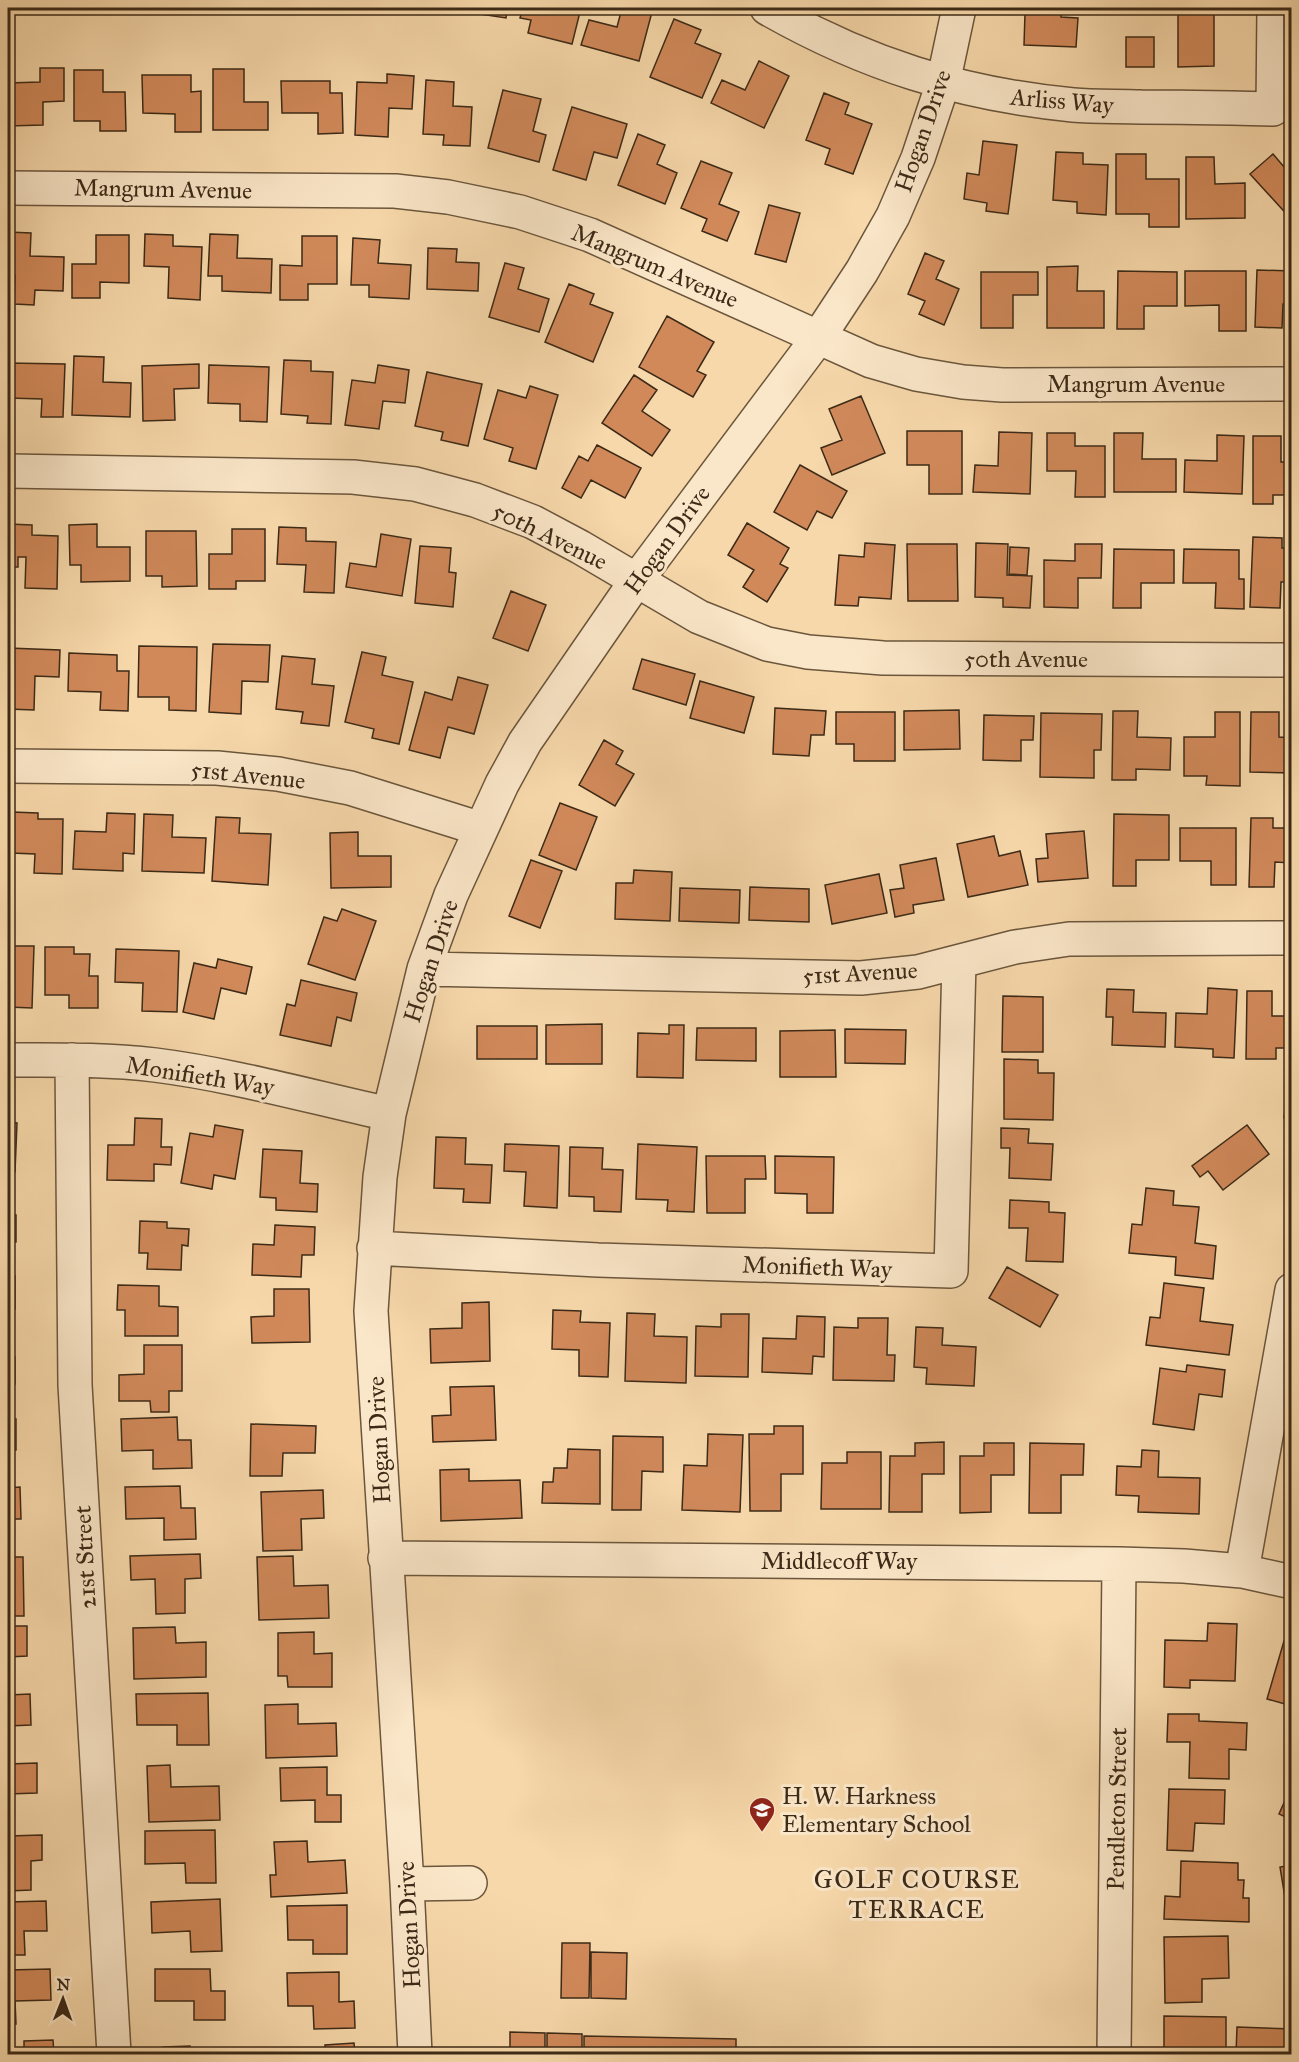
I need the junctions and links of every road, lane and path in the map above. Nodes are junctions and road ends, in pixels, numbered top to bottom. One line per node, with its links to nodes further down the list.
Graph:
1 (767, 8): 4 (street, Arliss Way)
2 (959, 8): 4 (street, Hogan Drive)
3 (1274, 8): 4 (street, Arliss Way)
4 (943, 83): 6 (street, Hogan Drive)
5 (8, 188): 6 (street, Mangrum Avenue)
6 (818, 338): 7 (street, Mangrum Avenue); 9 (street, Hogan Drive)
7 (1292, 384)
8 (8, 471): 9 (street, 50th Avenue)
9 (636, 581): 10 (street, 50th Avenue); 12 (street, Hogan Drive)
10 (1292, 660)
11 (8, 766): 12 (street, 51st Avenue)
12 (481, 829): 15 (street, Hogan Drive)
13 (1292, 938): 14 (street, 51st Avenue)
14 (959, 962): 15 (street, 51st Avenue); 19 (street, Monifieth Way)
15 (424, 969): 18 (street, Hogan Drive)
16 (8, 1060): 17 (street, Monifieth Way)
17 (72, 1060): 18 (street, Monifieth Way); 27 (street, 21st Street)
18 (389, 1114): 19 (street, Hogan Drive)
19 (374, 1248): 21 (street, Hogan Drive)
20 (1292, 1290): 23 (street)
21 (386, 1558): 22 (street, Middlecoff Way); 26 (street, Hogan Drive)
22 (1119, 1564): 23 (street, Middlecoff Way); 29 (street, Pendleton Street)
23 (1242, 1571): 24 (street, Middlecoff Way)
24 (1292, 1582)
25 (470, 1883): 26 (street)
26 (407, 1884): 28 (street, Hogan Drive)
27 (114, 2055)
28 (415, 2055)
29 (1114, 2055)

